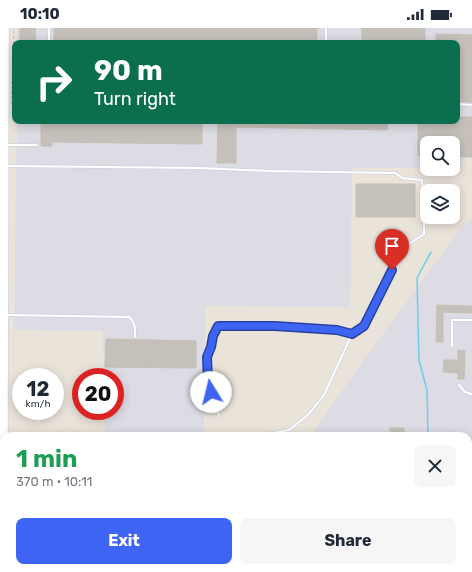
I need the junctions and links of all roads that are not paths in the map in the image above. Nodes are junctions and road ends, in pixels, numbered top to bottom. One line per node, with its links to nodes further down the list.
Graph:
1 (2, 28): 7 (main road)
2 (6, 28): 11 (main road)
3 (49, 28): 5 (lane)
4 (326, 28): 6 (lane)
5 (49, 40)
6 (326, 40)
7 (1, 81): 10 (main road)
8 (460, 104): 9 (lane)
9 (472, 105)
10 (0, 132): 14 (main road)
11 (6, 145): 12 (lane); 13 (main road)
12 (37, 145)
13 (6, 166): 17 (main road); 19 (lane)
14 (0, 181): 15 (main road)
15 (0, 230): 16 (main road)
16 (0, 273): 27 (main road)
17 (5, 315): 20 (lane); 25 (main road)
18 (472, 320): 21 (lane)
19 (352, 334): 24 (lane); 26 (lane)
20 (135, 337)
21 (452, 346)
22 (459, 385): 23 (lane)
23 (472, 394)
24 (219, 416)
25 (5, 432)
26 (279, 432)
27 (0, 465)

